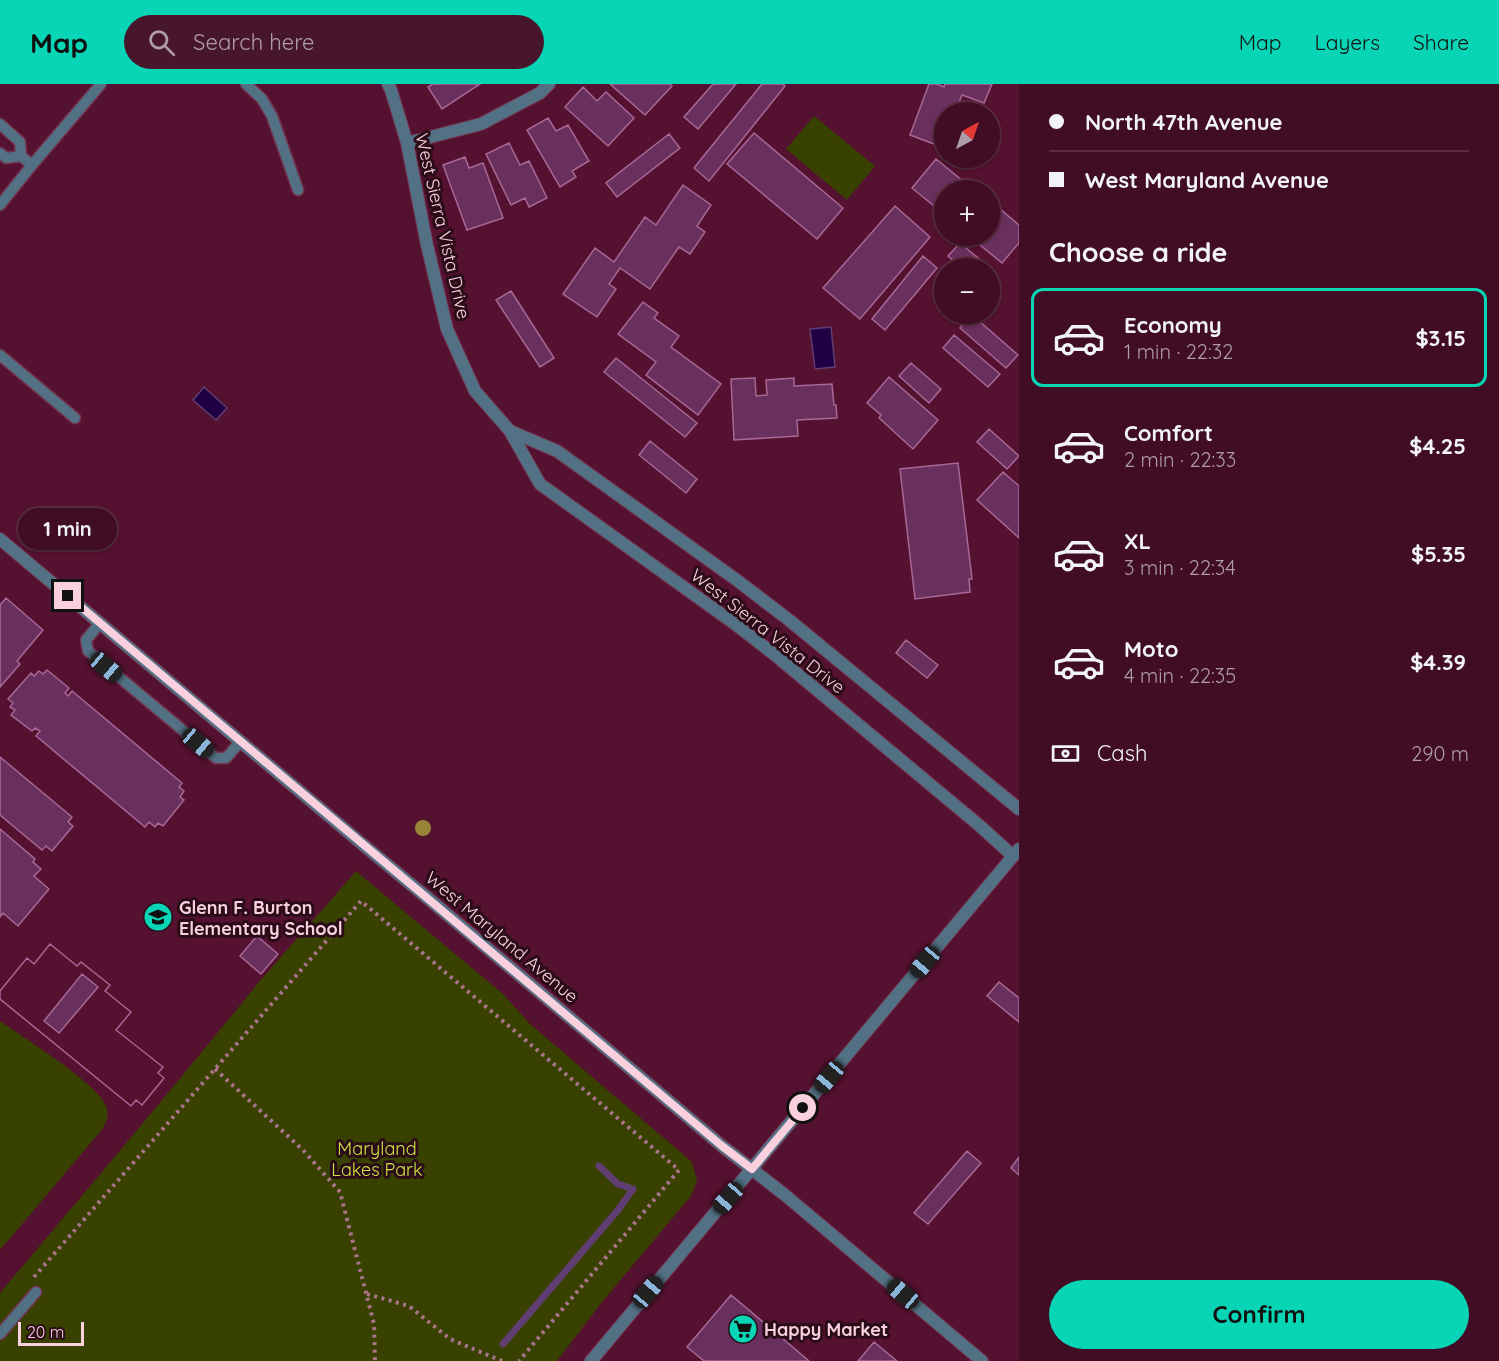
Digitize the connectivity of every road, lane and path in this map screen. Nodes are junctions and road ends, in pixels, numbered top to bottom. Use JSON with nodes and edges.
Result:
{"nodes":[{"id":1,"x":100,"y":84,"type":"edge"},
{"id":2,"x":246,"y":84,"type":"edge"},
{"id":3,"x":388,"y":84,"type":"edge"},
{"id":4,"x":549,"y":84,"type":"edge"},
{"id":5,"x":0,"y":124,"type":"edge"},
{"id":6,"x":406,"y":143,"type":"junction"},
{"id":7,"x":0,"y":153,"type":"edge"},
{"id":8,"x":21,"y":156,"type":"junction"},
{"id":9,"x":32,"y":165,"type":"junction"},
{"id":10,"x":298,"y":190,"type":"dead end"},
{"id":11,"x":0,"y":205,"type":"edge"},
{"id":12,"x":0,"y":355,"type":"edge"},
{"id":13,"x":75,"y":418,"type":"dead end"},
{"id":14,"x":510,"y":431,"type":"junction"},
{"id":15,"x":0,"y":539,"type":"edge"},
{"id":16,"x":100,"y":623,"type":"junction"},
{"id":17,"x":240,"y":742,"type":"junction"},
{"id":18,"x":1019,"y":809,"type":"edge"},
{"id":19,"x":1016,"y":853,"type":"edge"},
{"id":20,"x":215,"y":1069,"type":"junction"},
{"id":21,"x":752,"y":1169,"type":"junction"},
{"id":22,"x":31,"y":1281,"type":"dead end"},
{"id":23,"x":36,"y":1292,"type":"dead end"},
{"id":24,"x":366,"y":1294,"type":"junction"},
{"id":25,"x":0,"y":1335,"type":"edge"},
{"id":26,"x":375,"y":1361,"type":"edge"},
{"id":27,"x":502,"y":1361,"type":"edge"},
{"id":28,"x":519,"y":1361,"type":"edge"},
{"id":29,"x":591,"y":1361,"type":"edge"},
{"id":30,"x":982,"y":1361,"type":"edge"}],
"edges":[{"from":1,"to":9,"type":"lane"},
{"from":2,"to":10,"type":"lane"},
{"from":3,"to":6,"type":"street","name":"West Sierra Vista Drive"},
{"from":4,"to":6,"type":"street"},
{"from":5,"to":8,"type":"lane"},
{"from":6,"to":14,"type":"street","name":"West Sierra Vista Drive"},
{"from":7,"to":8,"type":"lane"},
{"from":8,"to":9,"type":"lane"},
{"from":9,"to":11,"type":"lane"},
{"from":12,"to":13,"type":"lane"},
{"from":14,"to":18,"type":"street","name":"West Sierra Vista Drive"},
{"from":14,"to":19,"type":"street","name":"West Sierra Vista Drive"},
{"from":15,"to":16,"type":"street","name":"West Maryland Avenue"},
{"from":16,"to":17,"type":"street","name":"West Maryland Avenue"},
{"from":16,"to":17,"type":"lane"},
{"from":17,"to":21,"type":"street","name":"West Maryland Avenue"},
{"from":19,"to":21,"type":"street"},
{"from":20,"to":22,"type":"path"},
{"from":20,"to":24,"type":"path"},
{"from":20,"to":28,"type":"path"},
{"from":21,"to":29,"type":"street"},
{"from":21,"to":30,"type":"street","name":"West Maryland Avenue"},
{"from":23,"to":25,"type":"lane"},
{"from":24,"to":26,"type":"path"},
{"from":24,"to":27,"type":"path"}]}
